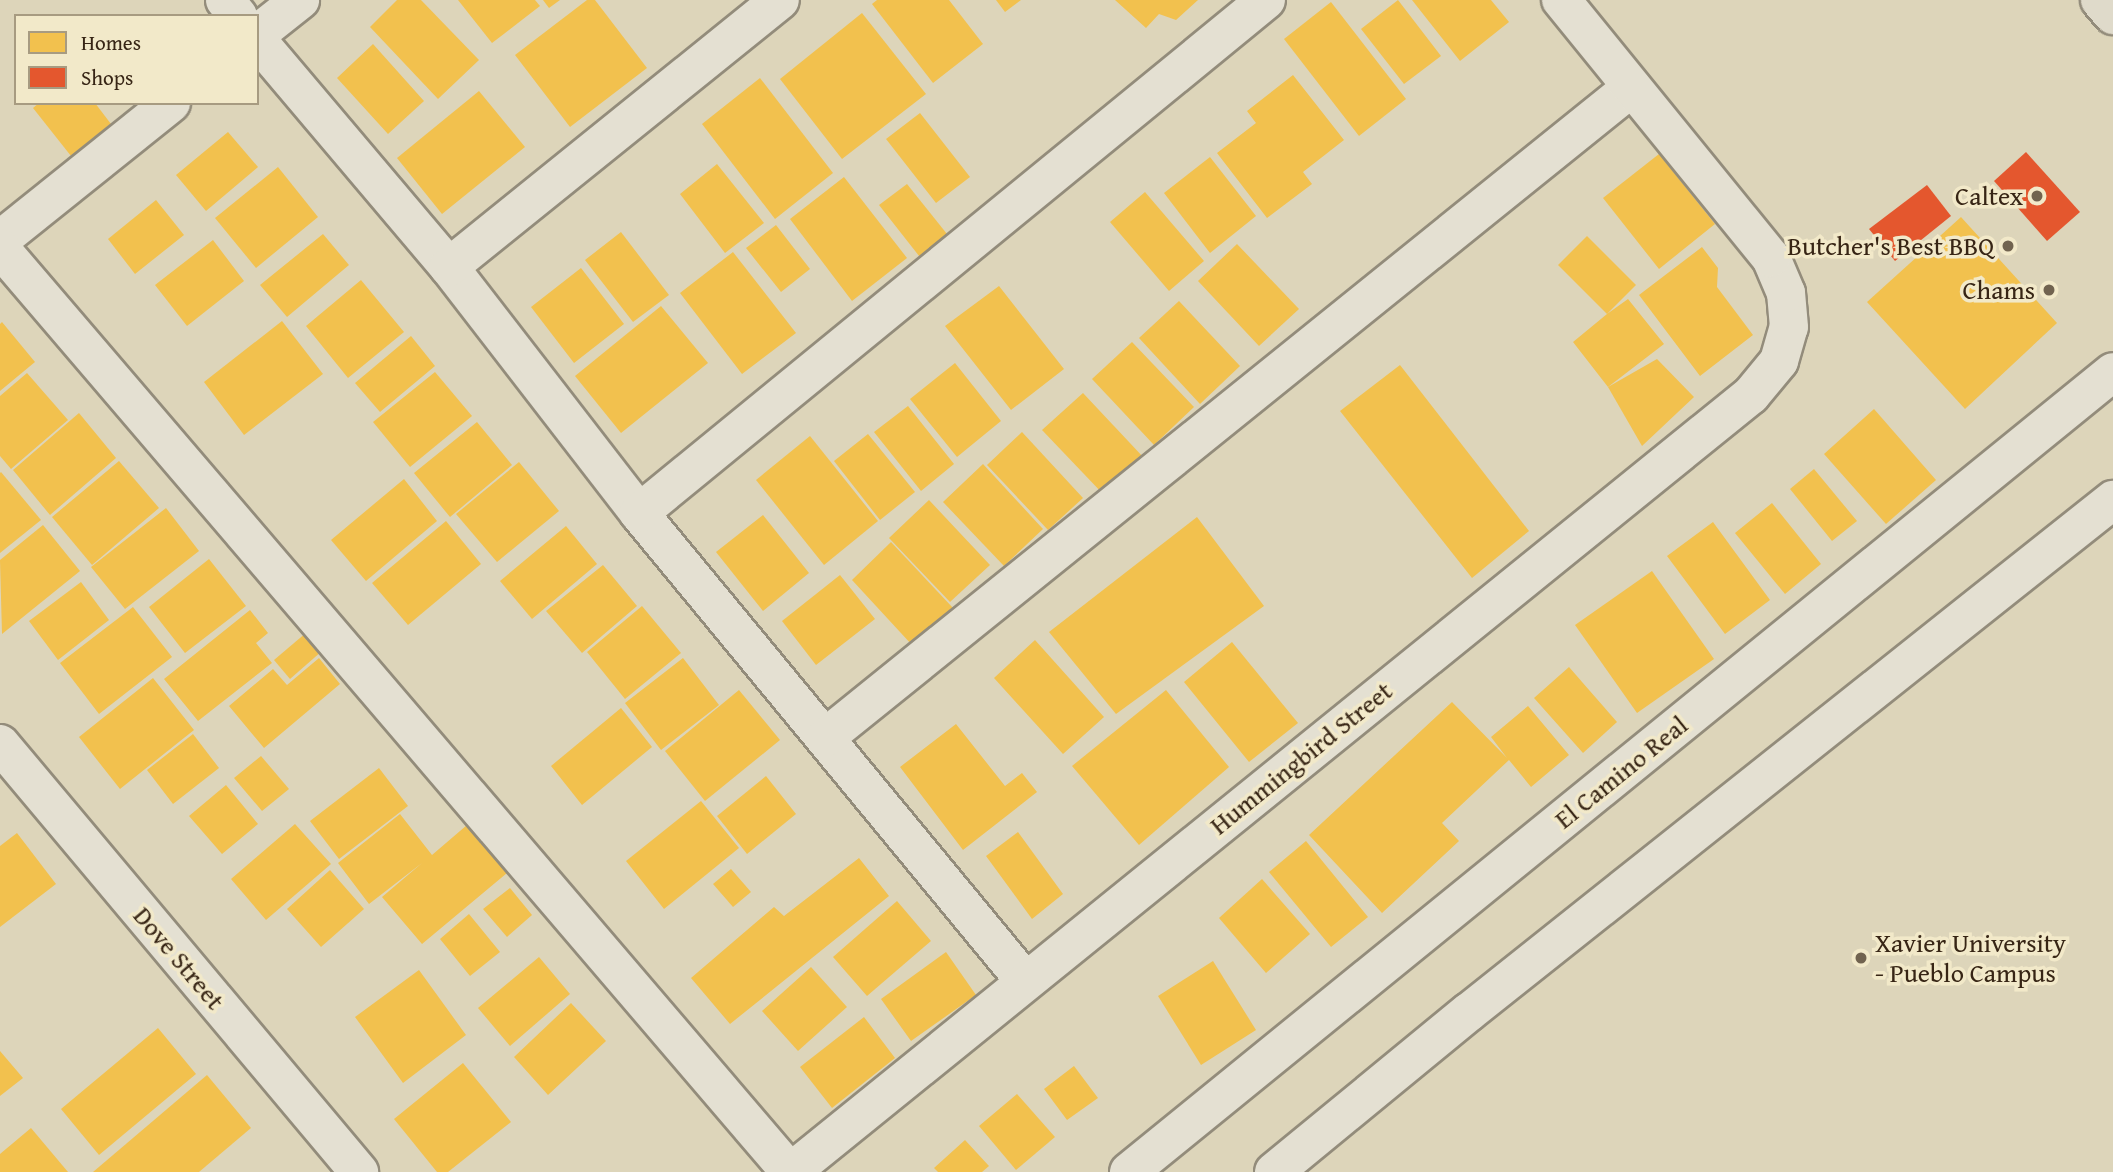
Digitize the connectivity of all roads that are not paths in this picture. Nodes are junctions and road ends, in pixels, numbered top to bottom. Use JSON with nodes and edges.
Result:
{"nodes":[{"id":1,"x":225,"y":0,"type":"edge"},
{"id":2,"x":300,"y":0,"type":"edge"},
{"id":3,"x":780,"y":0,"type":"edge"},
{"id":4,"x":1266,"y":0,"type":"edge"},
{"id":5,"x":1561,"y":0,"type":"edge"},
{"id":6,"x":2100,"y":0,"type":"edge"},
{"id":7,"x":236,"y":14,"type":"edge"},
{"id":8,"x":2113,"y":15,"type":"edge"},
{"id":9,"x":259,"y":32,"type":"edge"},
{"id":10,"x":259,"y":42,"type":"edge"},
{"id":11,"x":1632,"y":87,"type":"junction"},
{"id":12,"x":169,"y":105,"type":"edge"},
{"id":13,"x":0,"y":240,"type":"edge"},
{"id":14,"x":0,"y":248,"type":"edge"},
{"id":15,"x":449,"y":267,"type":"junction"},
{"id":16,"x":2113,"y":372,"type":"edge"},
{"id":17,"x":2113,"y":500,"type":"edge"},
{"id":18,"x":639,"y":513,"type":"junction"},
{"id":19,"x":826,"y":737,"type":"junction"},
{"id":20,"x":0,"y":744,"type":"edge"},
{"id":21,"x":1025,"y":981,"type":"junction"},
{"id":22,"x":359,"y":1172,"type":"edge"},
{"id":23,"x":790,"y":1172,"type":"edge"},
{"id":24,"x":1129,"y":1172,"type":"edge"},
{"id":25,"x":1274,"y":1172,"type":"edge"}],
"edges":[{"from":1,"to":7,"type":"street"},
{"from":2,"to":9,"type":"street"},
{"from":3,"to":15,"type":"street"},
{"from":4,"to":18,"type":"street"},
{"from":5,"to":11,"type":"street"},
{"from":6,"to":8,"type":"main road"},
{"from":10,"to":15,"type":"street"},
{"from":11,"to":19,"type":"street"},
{"from":11,"to":21,"type":"street","name":"Hummingbird Street"},
{"from":12,"to":13,"type":"street"},
{"from":14,"to":23,"type":"street"},
{"from":15,"to":18,"type":"street"},
{"from":16,"to":24,"type":"street","name":"El Camino Real"},
{"from":17,"to":25,"type":"street"},
{"from":18,"to":19,"type":"street"},
{"from":19,"to":21,"type":"street"},
{"from":20,"to":22,"type":"street","name":"Dove Street"},
{"from":21,"to":23,"type":"street","name":"Hummingbird Street"}]}
